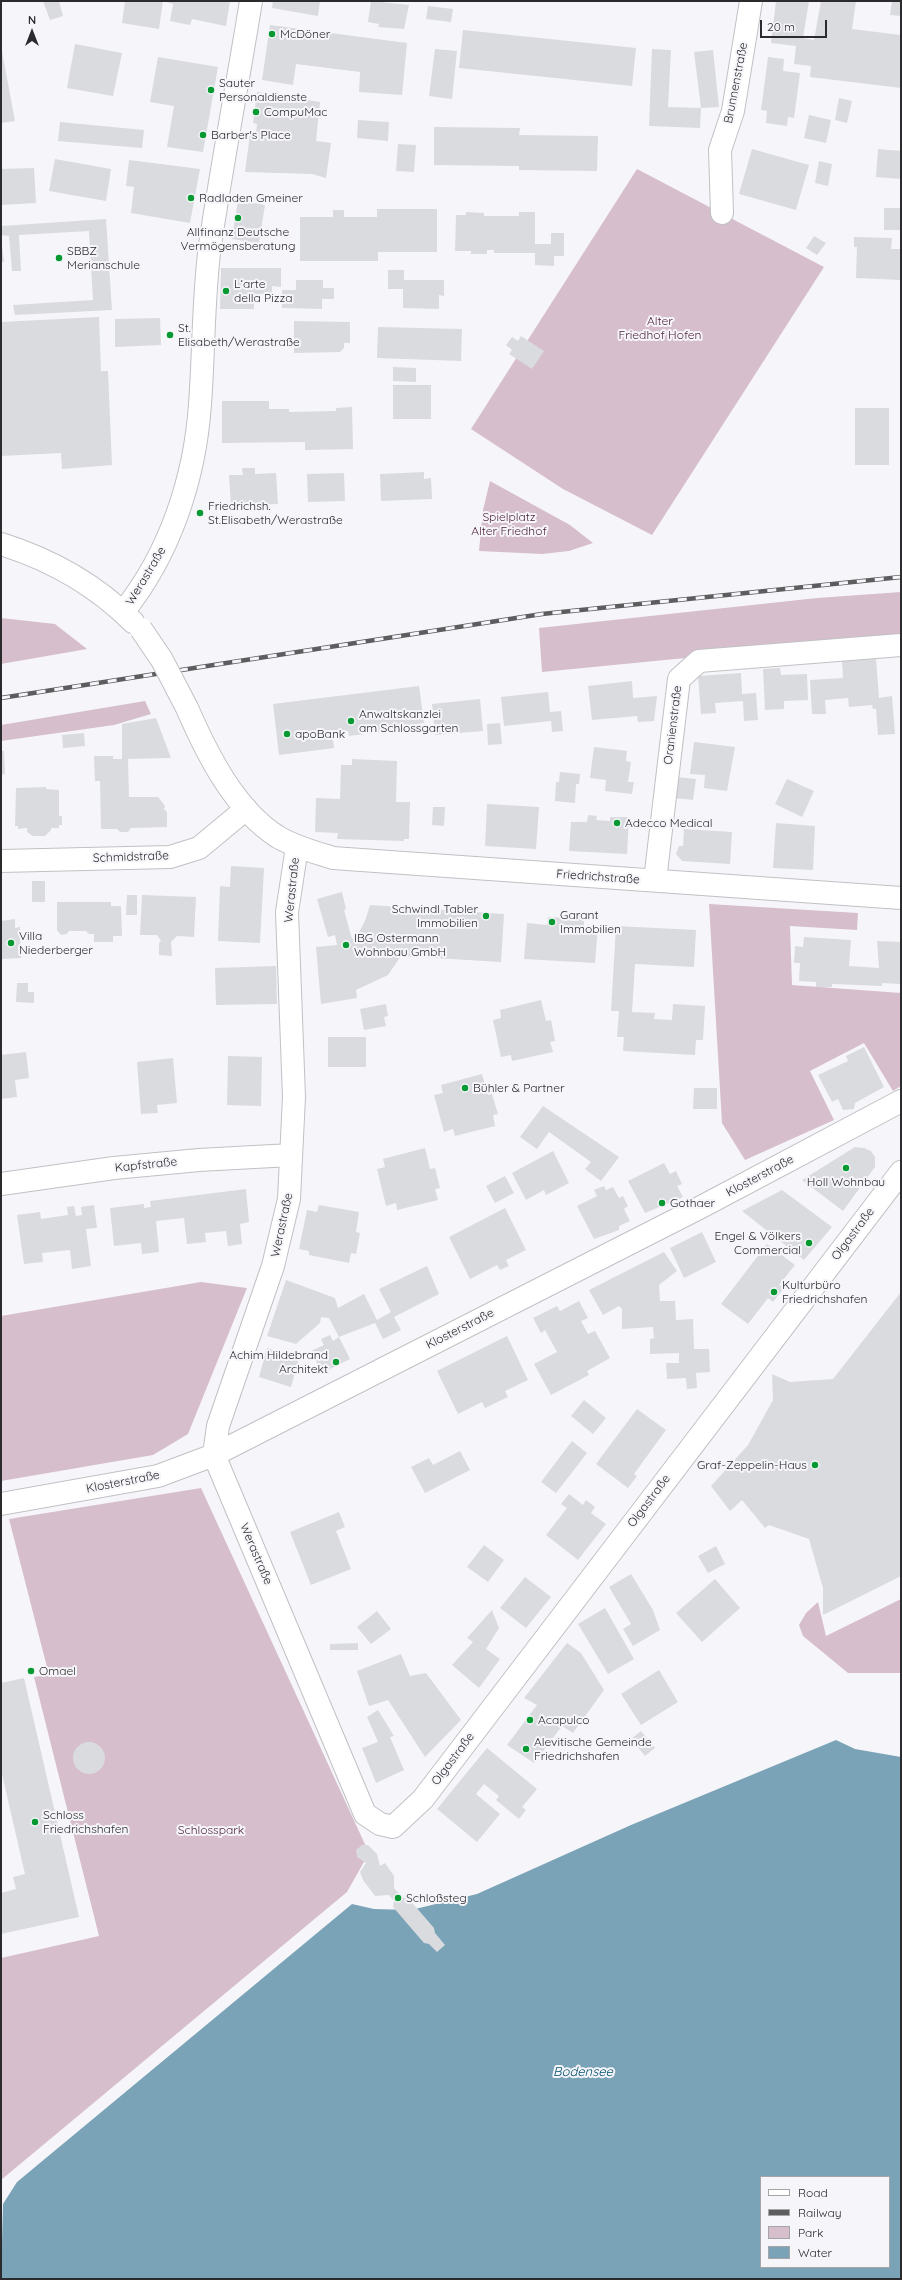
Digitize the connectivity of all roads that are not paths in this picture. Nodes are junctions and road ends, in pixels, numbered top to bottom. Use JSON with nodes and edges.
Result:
{"nodes":[{"id":1,"x":251,"y":1,"type":"edge"},
{"id":2,"x":751,"y":1,"type":"edge"},
{"id":3,"x":722,"y":213,"type":"dead end"},
{"id":4,"x":1,"y":544,"type":"edge"},
{"id":5,"x":123,"y":612,"type":"junction"},
{"id":6,"x":901,"y":645,"type":"edge"},
{"id":7,"x":246,"y":808,"type":"junction"},
{"id":8,"x":297,"y":847,"type":"junction"},
{"id":9,"x":1,"y":861,"type":"edge"},
{"id":10,"x":656,"y":873,"type":"junction"},
{"id":11,"x":901,"y":898,"type":"edge"},
{"id":12,"x":901,"y":1101,"type":"edge"},
{"id":13,"x":291,"y":1155,"type":"junction"},
{"id":14,"x":901,"y":1172,"type":"edge"},
{"id":15,"x":1,"y":1184,"type":"edge"},
{"id":16,"x":214,"y":1455,"type":"junction"},
{"id":17,"x":1,"y":1504,"type":"edge"},
{"id":18,"x":393,"y":1826,"type":"joint"}],
"edges":[{"from":1,"to":5,"type":"street","name":"Werastraße"},
{"from":2,"to":3,"type":"street","name":"Brunnenstraße"},
{"from":4,"to":5,"type":"street"},
{"from":5,"to":7,"type":"street","name":"Werastraße","bridge":true},
{"from":6,"to":10,"type":"street","name":"Oranienstraße"},
{"from":7,"to":8,"type":"street","name":"Werastraße"},
{"from":7,"to":9,"type":"street","name":"Schmidstraße"},
{"from":8,"to":10,"type":"street","name":"Friedrichstraße"},
{"from":8,"to":13,"type":"street","name":"Werastraße"},
{"from":10,"to":11,"type":"street","name":"Friedrichstraße"},
{"from":12,"to":16,"type":"street","name":"Klosterstraße"},
{"from":13,"to":15,"type":"street","name":"Kapfstraße"},
{"from":13,"to":16,"type":"street","name":"Werastraße"},
{"from":14,"to":18,"type":"street","name":"Olgastraße"},
{"from":16,"to":17,"type":"street","name":"Klosterstraße"},
{"from":16,"to":18,"type":"street","name":"Werastraße"}]}
